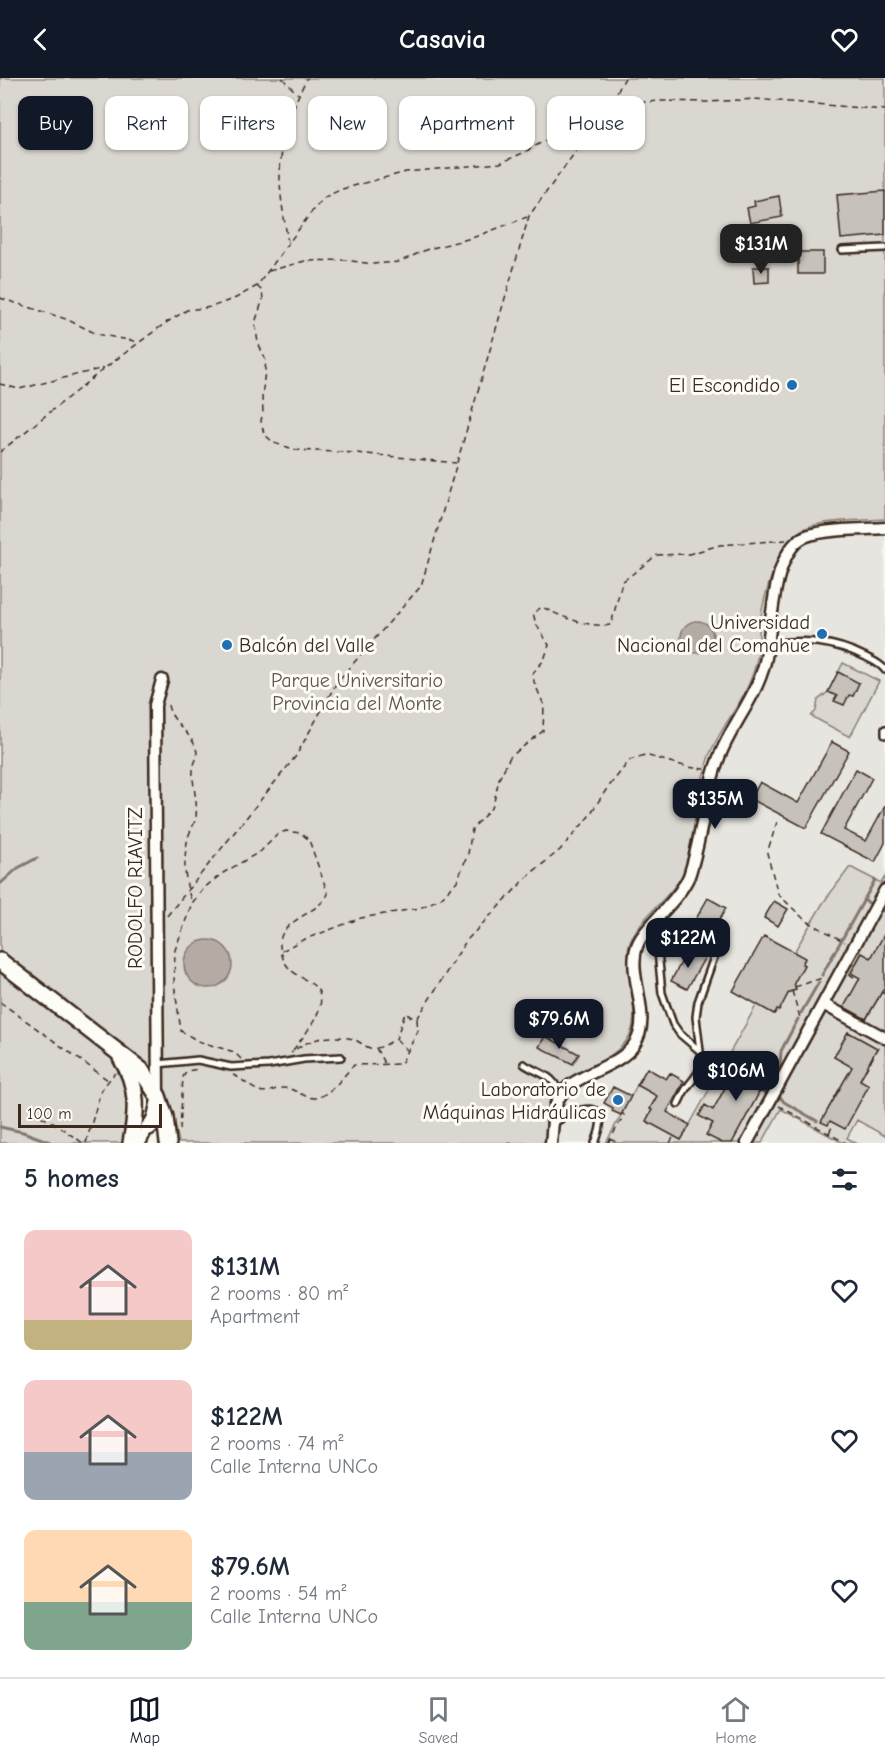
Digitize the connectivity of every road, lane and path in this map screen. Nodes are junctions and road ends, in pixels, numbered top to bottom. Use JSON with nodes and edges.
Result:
{"nodes":[{"id":1,"x":282,"y":78,"type":"edge"},
{"id":2,"x":307,"y":78,"type":"edge"},
{"id":3,"x":625,"y":78,"type":"edge"},
{"id":4,"x":298,"y":94,"type":"junction"},
{"id":5,"x":615,"y":96,"type":"edge"},
{"id":6,"x":645,"y":102,"type":"edge"},
{"id":7,"x":885,"y":110,"type":"edge"},
{"id":8,"x":547,"y":139,"type":"edge"},
{"id":9,"x":577,"y":150,"type":"edge"},
{"id":10,"x":529,"y":216,"type":"junction"},
{"id":11,"x":288,"y":244,"type":"junction"},
{"id":12,"x":885,"y":248,"type":"edge"},
{"id":13,"x":842,"y":250,"type":"dead end"},
{"id":14,"x":268,"y":271,"type":"junction"},
{"id":15,"x":257,"y":286,"type":"junction"},
{"id":16,"x":0,"y":298,"type":"edge"},
{"id":17,"x":140,"y":342,"type":"junction"},
{"id":18,"x":105,"y":368,"type":"junction"},
{"id":19,"x":0,"y":384,"type":"edge"},
{"id":20,"x":0,"y":452,"type":"edge"},
{"id":21,"x":457,"y":463,"type":"junction"},
{"id":22,"x":885,"y":528,"type":"edge"},
{"id":23,"x":800,"y":539,"type":"junction"},
{"id":24,"x":768,"y":644,"type":"junction"},
{"id":25,"x":885,"y":670,"type":"edge"},
{"id":26,"x":162,"y":680,"type":"dead end"},
{"id":27,"x":168,"y":705,"type":"dead end"},
{"id":28,"x":885,"y":729,"type":"edge"},
{"id":29,"x":885,"y":735,"type":"edge"},
{"id":30,"x":715,"y":770,"type":"junction"},
{"id":31,"x":777,"y":822,"type":"dead end"},
{"id":32,"x":885,"y":890,"type":"edge"},
{"id":33,"x":187,"y":891,"type":"junction"},
{"id":34,"x":192,"y":903,"type":"junction"},
{"id":35,"x":873,"y":911,"type":"junction"},
{"id":36,"x":885,"y":917,"type":"edge"},
{"id":37,"x":649,"y":928,"type":"junction"},
{"id":38,"x":157,"y":929,"type":"junction"},
{"id":39,"x":845,"y":942,"type":"dead end"},
{"id":40,"x":718,"y":946,"type":"dead end"},
{"id":41,"x":281,"y":951,"type":"junction"},
{"id":42,"x":0,"y":961,"type":"edge"},
{"id":43,"x":840,"y":973,"type":"junction"},
{"id":44,"x":795,"y":987,"type":"dead end"},
{"id":45,"x":792,"y":991,"type":"dead end"},
{"id":46,"x":881,"y":992,"type":"dead end"},
{"id":47,"x":885,"y":994,"type":"edge"},
{"id":48,"x":0,"y":1002,"type":"edge"},
{"id":49,"x":823,"y":1004,"type":"junction"},
{"id":50,"x":417,"y":1020,"type":"dead end"},
{"id":51,"x":806,"y":1036,"type":"junction"},
{"id":52,"x":885,"y":1038,"type":"edge"},
{"id":53,"x":396,"y":1039,"type":"dead end"},
{"id":54,"x":107,"y":1042,"type":"junction"},
{"id":55,"x":376,"y":1048,"type":"dead end"},
{"id":56,"x":408,"y":1051,"type":"dead end"},
{"id":57,"x":700,"y":1051,"type":"junction"},
{"id":58,"x":289,"y":1055,"type":"dead end"},
{"id":59,"x":341,"y":1057,"type":"dead end"},
{"id":60,"x":158,"y":1059,"type":"junction"},
{"id":61,"x":242,"y":1059,"type":"dead end"},
{"id":62,"x":524,"y":1064,"type":"dead end"},
{"id":63,"x":385,"y":1065,"type":"dead end"},
{"id":64,"x":119,"y":1069,"type":"dead end"},
{"id":65,"x":108,"y":1080,"type":"junction"},
{"id":66,"x":860,"y":1080,"type":"dead end"},
{"id":67,"x":158,"y":1096,"type":"junction"},
{"id":68,"x":560,"y":1096,"type":"junction"},
{"id":69,"x":770,"y":1101,"type":"junction"},
{"id":70,"x":678,"y":1104,"type":"dead end"},
{"id":71,"x":32,"y":1112,"type":"dead end"},
{"id":72,"x":622,"y":1113,"type":"dead end"},
{"id":73,"x":554,"y":1123,"type":"junction"},
{"id":74,"x":834,"y":1123,"type":"dead end"},
{"id":75,"x":166,"y":1126,"type":"junction"},
{"id":76,"x":149,"y":1127,"type":"junction"},
{"id":77,"x":828,"y":1133,"type":"junction"},
{"id":78,"x":674,"y":1136,"type":"dead end"},
{"id":79,"x":610,"y":1139,"type":"junction"},
{"id":80,"x":84,"y":1143,"type":"edge"},
{"id":81,"x":131,"y":1143,"type":"edge"},
{"id":82,"x":140,"y":1143,"type":"edge"},
{"id":83,"x":168,"y":1143,"type":"edge"},
{"id":84,"x":551,"y":1143,"type":"edge"},
{"id":85,"x":595,"y":1143,"type":"edge"},
{"id":86,"x":608,"y":1143,"type":"edge"},
{"id":87,"x":618,"y":1143,"type":"edge"},
{"id":88,"x":670,"y":1143,"type":"edge"},
{"id":89,"x":747,"y":1143,"type":"edge"},
{"id":90,"x":846,"y":1143,"type":"edge"}],
"edges":[{"from":1,"to":4,"type":"path"},
{"from":2,"to":4,"type":"path"},
{"from":3,"to":5,"type":"path"},
{"from":4,"to":11,"type":"path"},
{"from":6,"to":7,"type":"path"},
{"from":8,"to":11,"type":"path"},
{"from":9,"to":10,"type":"path"},
{"from":10,"to":14,"type":"path"},
{"from":10,"to":21,"type":"path"},
{"from":11,"to":14,"type":"path"},
{"from":12,"to":13,"type":"lane"},
{"from":14,"to":15,"type":"path"},
{"from":15,"to":17,"type":"path"},
{"from":15,"to":21,"type":"path"},
{"from":16,"to":17,"type":"path"},
{"from":17,"to":18,"type":"path"},
{"from":18,"to":19,"type":"path"},
{"from":18,"to":20,"type":"path"},
{"from":21,"to":33,"type":"path"},
{"from":22,"to":23,"type":"street"},
{"from":23,"to":24,"type":"street"},
{"from":23,"to":41,"type":"path"},
{"from":24,"to":25,"type":"lane"},
{"from":24,"to":30,"type":"street"},
{"from":26,"to":38,"type":"street","name":"RODOLFO RIAVITZ"},
{"from":27,"to":33,"type":"path"},
{"from":28,"to":29,"type":"lane"},
{"from":30,"to":37,"type":"street"},
{"from":30,"to":50,"type":"path"},
{"from":31,"to":39,"type":"path"},
{"from":32,"to":35,"type":"street"},
{"from":33,"to":34,"type":"path"},
{"from":33,"to":38,"type":"path"},
{"from":34,"to":41,"type":"path"},
{"from":34,"to":61,"type":"path"},
{"from":35,"to":36,"type":"street"},
{"from":35,"to":43,"type":"street"},
{"from":37,"to":57,"type":"lane"},
{"from":37,"to":68,"type":"street"},
{"from":38,"to":60,"type":"street","name":"RODOLFO RIAVITZ"},
{"from":40,"to":57,"type":"lane"},
{"from":41,"to":58,"type":"path"},
{"from":42,"to":54,"type":"main road"},
{"from":43,"to":44,"type":"path"},
{"from":43,"to":49,"type":"street"},
{"from":45,"to":51,"type":"path"},
{"from":46,"to":47,"type":"path"},
{"from":48,"to":65,"type":"path"},
{"from":49,"to":51,"type":"street"},
{"from":49,"to":52,"type":"street"},
{"from":51,"to":69,"type":"street"},
{"from":52,"to":66,"type":"path"},
{"from":53,"to":56,"type":"path"},
{"from":54,"to":60,"type":"street"},
{"from":54,"to":67,"type":"main road"},
{"from":54,"to":81,"type":"main road"},
{"from":55,"to":63,"type":"path"},
{"from":57,"to":70,"type":"lane"},
{"from":59,"to":60,"type":"lane"},
{"from":60,"to":67,"type":"street","name":"RODOLFO RIAVITZ"},
{"from":62,"to":68,"type":"lane"},
{"from":64,"to":65,"type":"path"},
{"from":65,"to":80,"type":"path"},
{"from":67,"to":75,"type":"main road","name":"RODOLFO RIAVITZ"},
{"from":67,"to":76,"type":"street","name":"RODOLFO RIAVITZ"},
{"from":68,"to":73,"type":"street"},
{"from":69,"to":77,"type":"path"},
{"from":69,"to":89,"type":"street"},
{"from":71,"to":80,"type":"path"},
{"from":72,"to":79,"type":"path"},
{"from":73,"to":84,"type":"street"},
{"from":73,"to":85,"type":"lane"},
{"from":74,"to":77,"type":"path"},
{"from":75,"to":76,"type":"main road"},
{"from":75,"to":83,"type":"main road","name":"RODOLFO RIAVITZ"},
{"from":76,"to":82,"type":"street","name":"RODOLFO RIAVITZ"},
{"from":77,"to":90,"type":"path"},
{"from":78,"to":88,"type":"path"},
{"from":79,"to":86,"type":"path"},
{"from":79,"to":87,"type":"path"}]}
